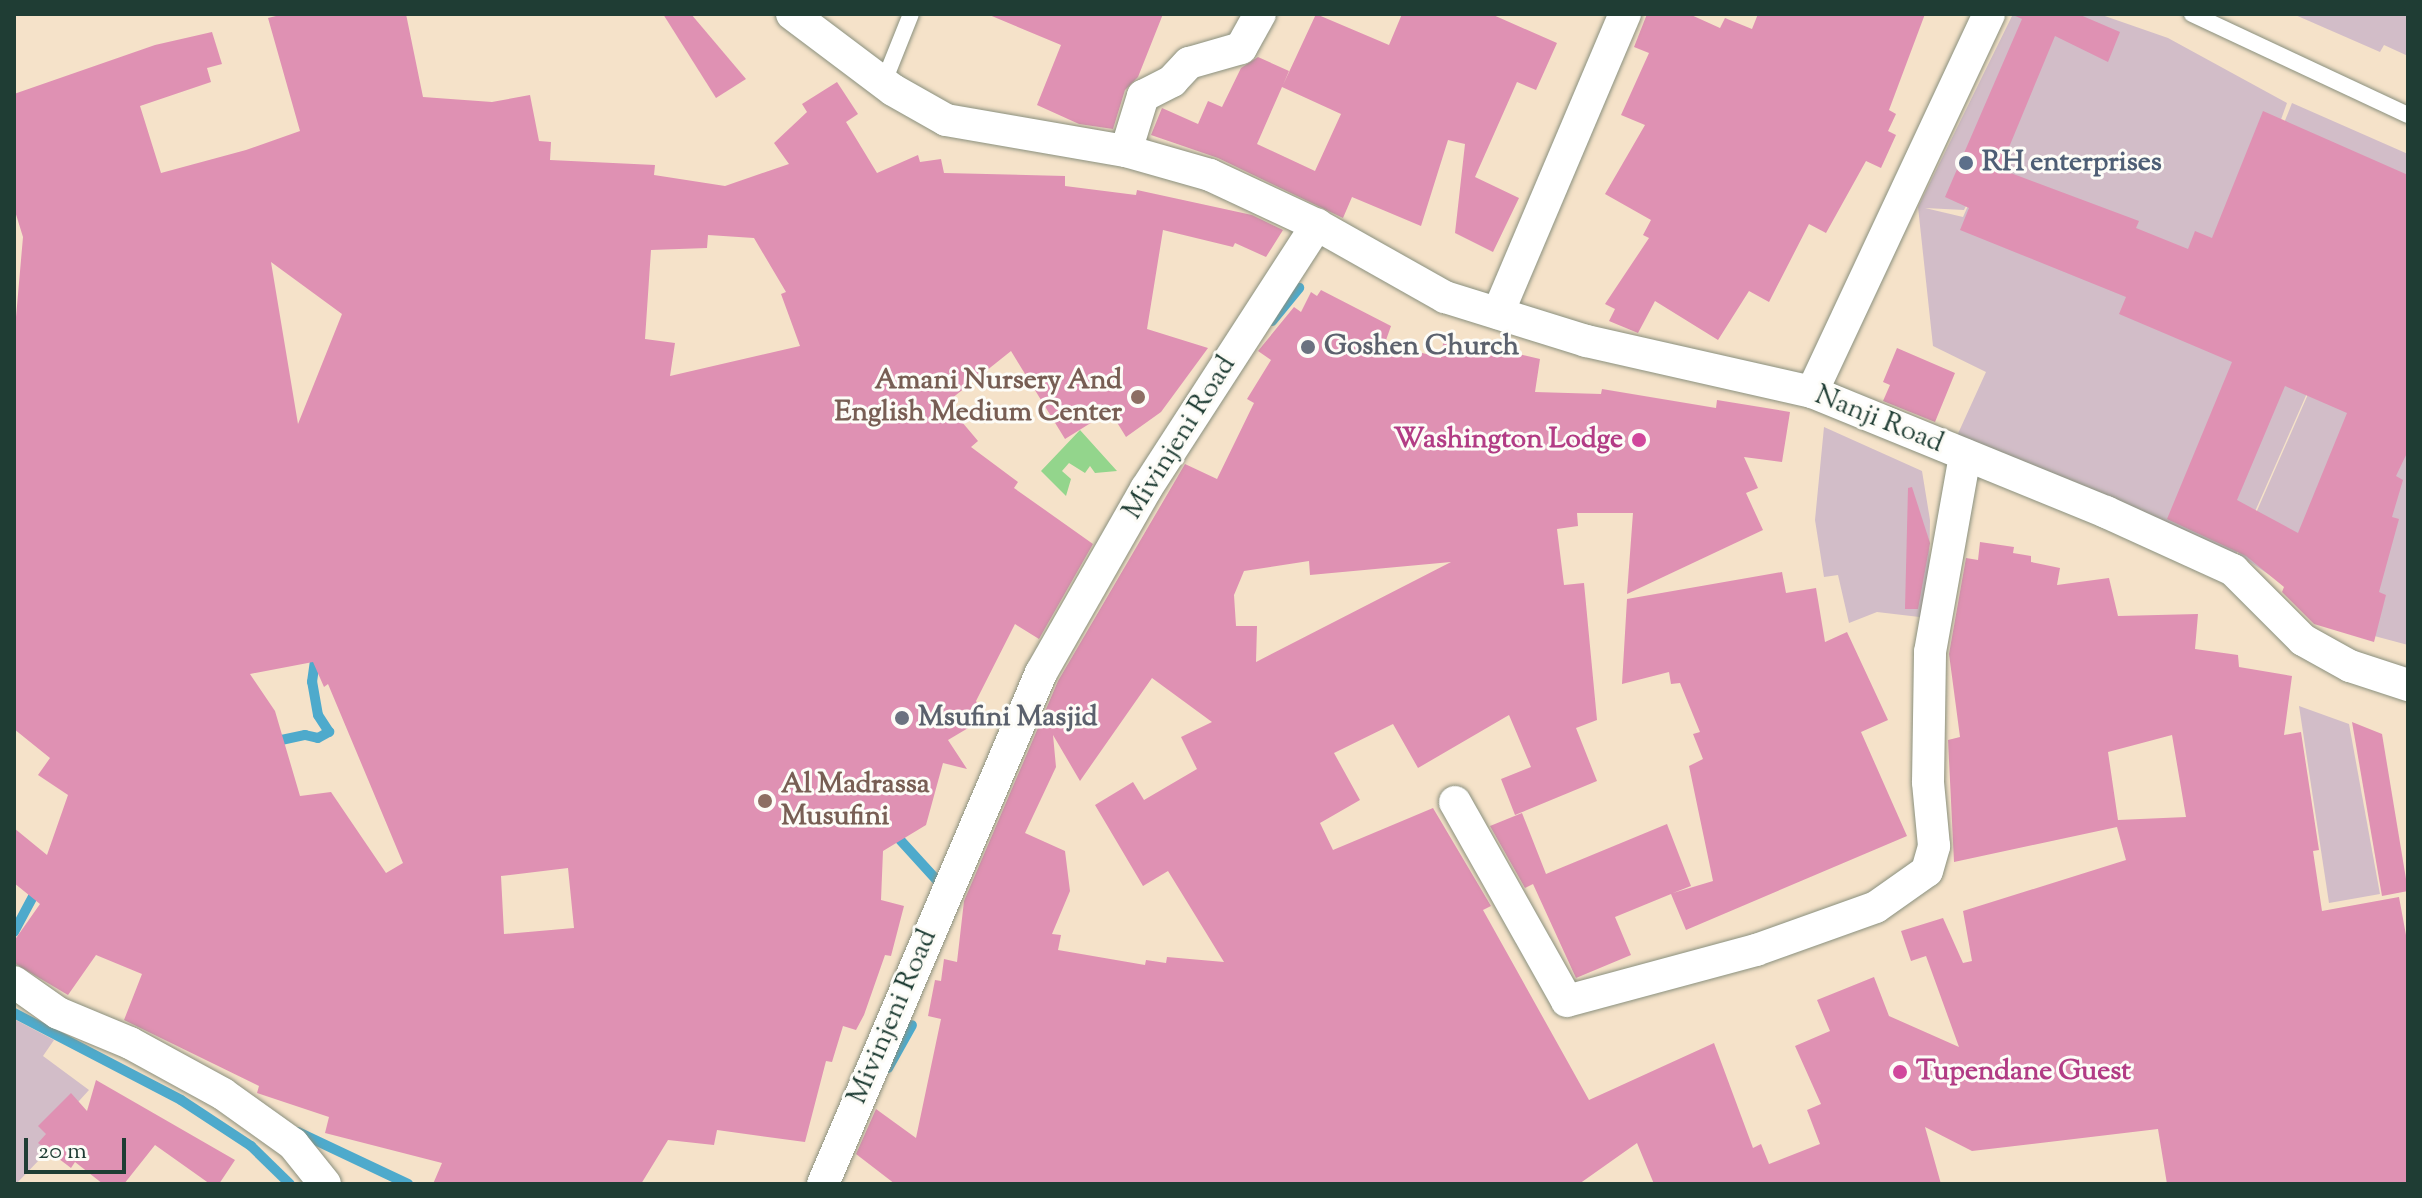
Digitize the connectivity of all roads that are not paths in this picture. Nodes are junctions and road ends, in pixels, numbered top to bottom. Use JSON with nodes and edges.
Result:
{"nodes":[{"id":1,"x":792,"y":14,"type":"edge"},
{"id":2,"x":911,"y":14,"type":"edge"},
{"id":3,"x":1260,"y":14,"type":"edge"},
{"id":4,"x":1625,"y":14,"type":"edge"},
{"id":5,"x":1989,"y":14,"type":"edge"},
{"id":6,"x":2192,"y":14,"type":"edge"},
{"id":7,"x":883,"y":84,"type":"junction"},
{"id":8,"x":2408,"y":115,"type":"edge"},
{"id":9,"x":1126,"y":151,"type":"junction"},
{"id":10,"x":1317,"y":225,"type":"junction"},
{"id":11,"x":1498,"y":313,"type":"junction"},
{"id":12,"x":1812,"y":392,"type":"junction"},
{"id":13,"x":1965,"y":455,"type":"junction"},
{"id":14,"x":2408,"y":685,"type":"edge"},
{"id":15,"x":1455,"y":802,"type":"dead end"},
{"id":16,"x":14,"y":982,"type":"edge"},
{"id":17,"x":325,"y":1184,"type":"edge"},
{"id":18,"x":823,"y":1184,"type":"edge"}],
"edges":[{"from":1,"to":7,"type":"street"},
{"from":2,"to":7,"type":"lane"},
{"from":3,"to":9,"type":"street"},
{"from":4,"to":11,"type":"street"},
{"from":5,"to":12,"type":"street"},
{"from":6,"to":8,"type":"lane"},
{"from":7,"to":9,"type":"street"},
{"from":9,"to":10,"type":"street"},
{"from":10,"to":11,"type":"street","name":"Nanji Road"},
{"from":10,"to":18,"type":"street","name":"Mivinjeni Road"},
{"from":11,"to":12,"type":"street","name":"Nanji Road"},
{"from":12,"to":13,"type":"street","name":"Nanji Road"},
{"from":13,"to":14,"type":"street","name":"Nanji Road"},
{"from":13,"to":15,"type":"street"},
{"from":16,"to":17,"type":"street"}]}
